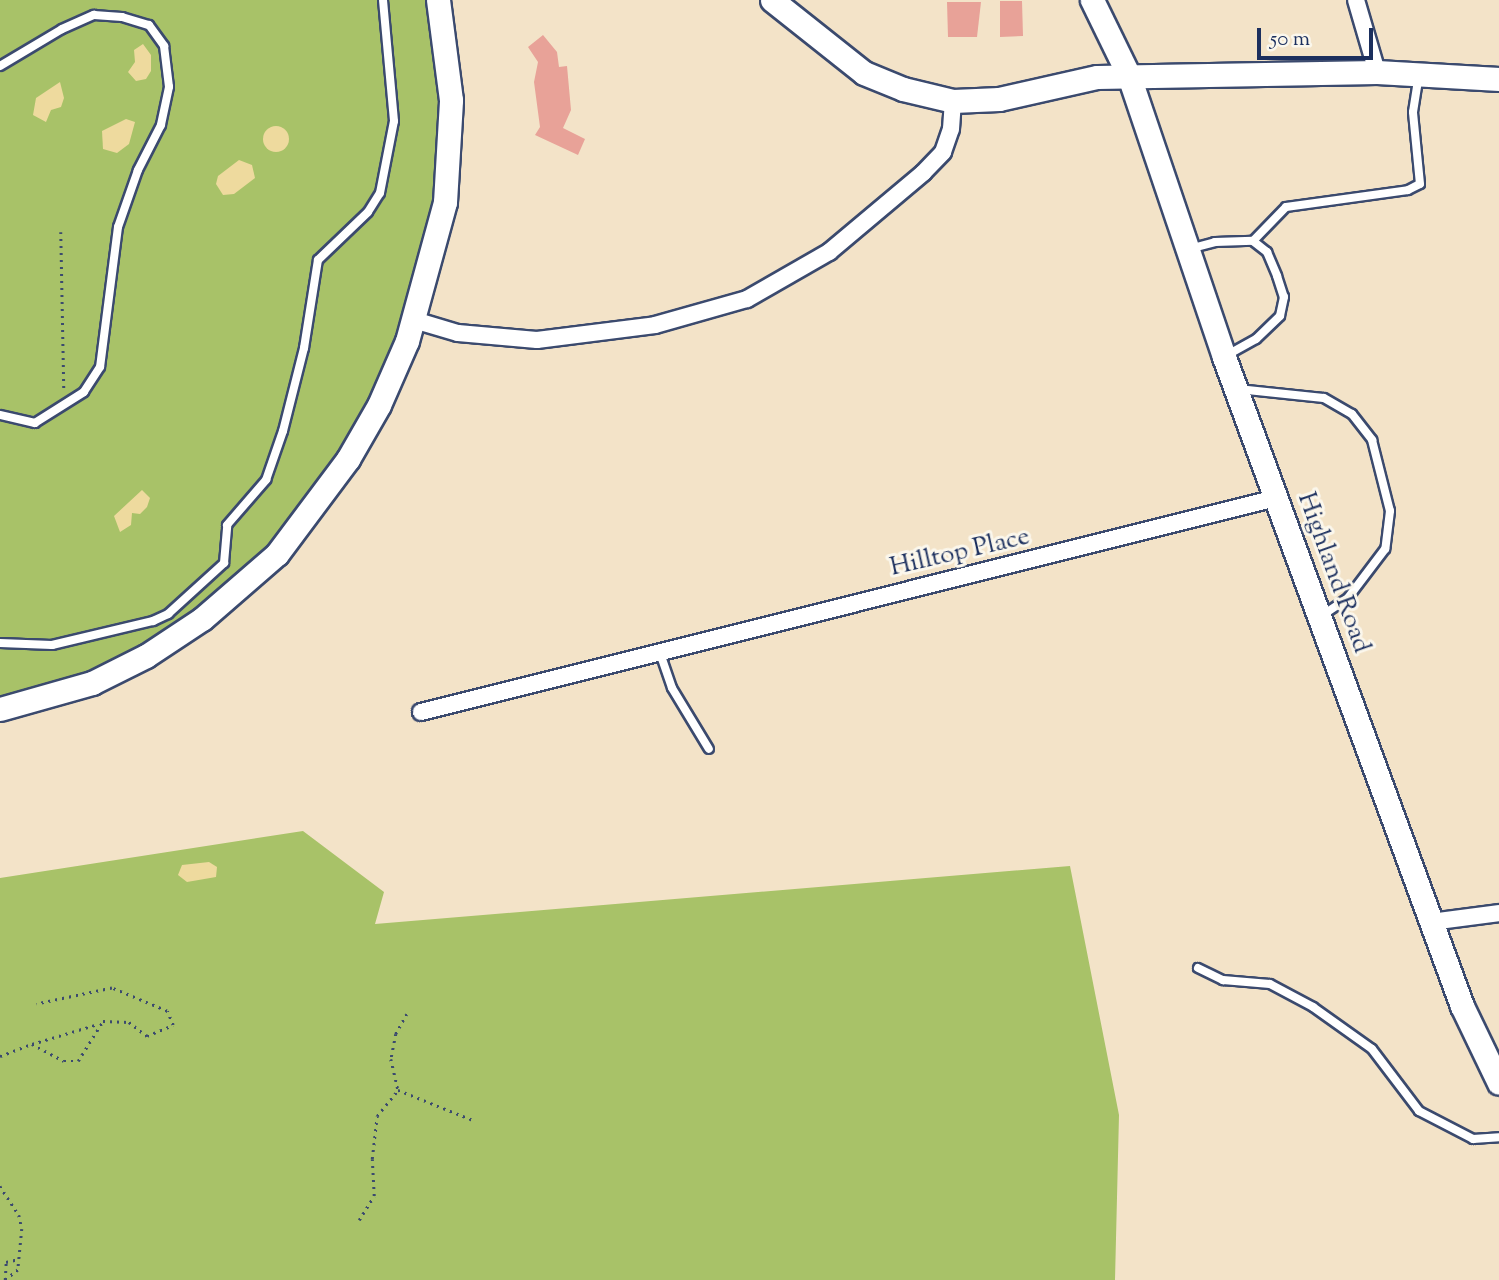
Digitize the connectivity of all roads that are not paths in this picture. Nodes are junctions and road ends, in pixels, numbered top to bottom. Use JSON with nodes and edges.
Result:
{"nodes":[{"id":1,"x":383,"y":0,"type":"edge"},
{"id":2,"x":438,"y":0,"type":"edge"},
{"id":3,"x":772,"y":0,"type":"edge"},
{"id":4,"x":1092,"y":0,"type":"edge"},
{"id":5,"x":1356,"y":0,"type":"edge"},
{"id":6,"x":0,"y":66,"type":"edge"},
{"id":7,"x":1377,"y":72,"type":"junction"},
{"id":8,"x":1420,"y":72,"type":"junction"},
{"id":9,"x":1129,"y":76,"type":"junction"},
{"id":10,"x":1499,"y":79,"type":"edge"},
{"id":11,"x":953,"y":101,"type":"junction"},
{"id":12,"x":1253,"y":241,"type":"junction"},
{"id":13,"x":1186,"y":250,"type":"junction"},
{"id":14,"x":414,"y":320,"type":"junction"},
{"id":15,"x":1224,"y":357,"type":"junction"},
{"id":16,"x":1235,"y":388,"type":"junction"},
{"id":17,"x":0,"y":415,"type":"edge"},
{"id":18,"x":1276,"y":498,"type":"junction"},
{"id":19,"x":1320,"y":618,"type":"junction"},
{"id":20,"x":0,"y":643,"type":"edge"},
{"id":21,"x":658,"y":653,"type":"junction"},
{"id":22,"x":0,"y":709,"type":"edge"},
{"id":23,"x":421,"y":712,"type":"dead end"},
{"id":24,"x":709,"y":749,"type":"dead end"},
{"id":25,"x":1499,"y":913,"type":"edge"},
{"id":26,"x":1432,"y":922,"type":"junction"},
{"id":27,"x":1198,"y":968,"type":"dead end"},
{"id":28,"x":1499,"y":1083,"type":"edge"},
{"id":29,"x":1499,"y":1137,"type":"edge"}],
"edges":[{"from":1,"to":20,"type":"lane"},
{"from":2,"to":14,"type":"street"},
{"from":3,"to":11,"type":"street"},
{"from":4,"to":9,"type":"street","name":"Highland Road"},
{"from":5,"to":7,"type":"street"},
{"from":6,"to":17,"type":"lane"},
{"from":7,"to":8,"type":"street"},
{"from":7,"to":9,"type":"street"},
{"from":8,"to":10,"type":"street"},
{"from":8,"to":12,"type":"lane"},
{"from":9,"to":11,"type":"street"},
{"from":9,"to":13,"type":"street","name":"Highland Road"},
{"from":11,"to":14,"type":"street"},
{"from":12,"to":13,"type":"lane"},
{"from":12,"to":15,"type":"lane"},
{"from":13,"to":15,"type":"street","name":"Highland Road"},
{"from":14,"to":22,"type":"street"},
{"from":15,"to":16,"type":"street","name":"Highland Road"},
{"from":16,"to":18,"type":"street","name":"Highland Road"},
{"from":16,"to":19,"type":"lane"},
{"from":18,"to":19,"type":"street","name":"Highland Road"},
{"from":18,"to":21,"type":"street","name":"Hilltop Place"},
{"from":19,"to":26,"type":"street","name":"Highland Road"},
{"from":21,"to":23,"type":"street","name":"Hilltop Place"},
{"from":21,"to":24,"type":"lane"},
{"from":25,"to":26,"type":"street"},
{"from":26,"to":28,"type":"street","name":"Highland Road"},
{"from":27,"to":29,"type":"lane"}]}
